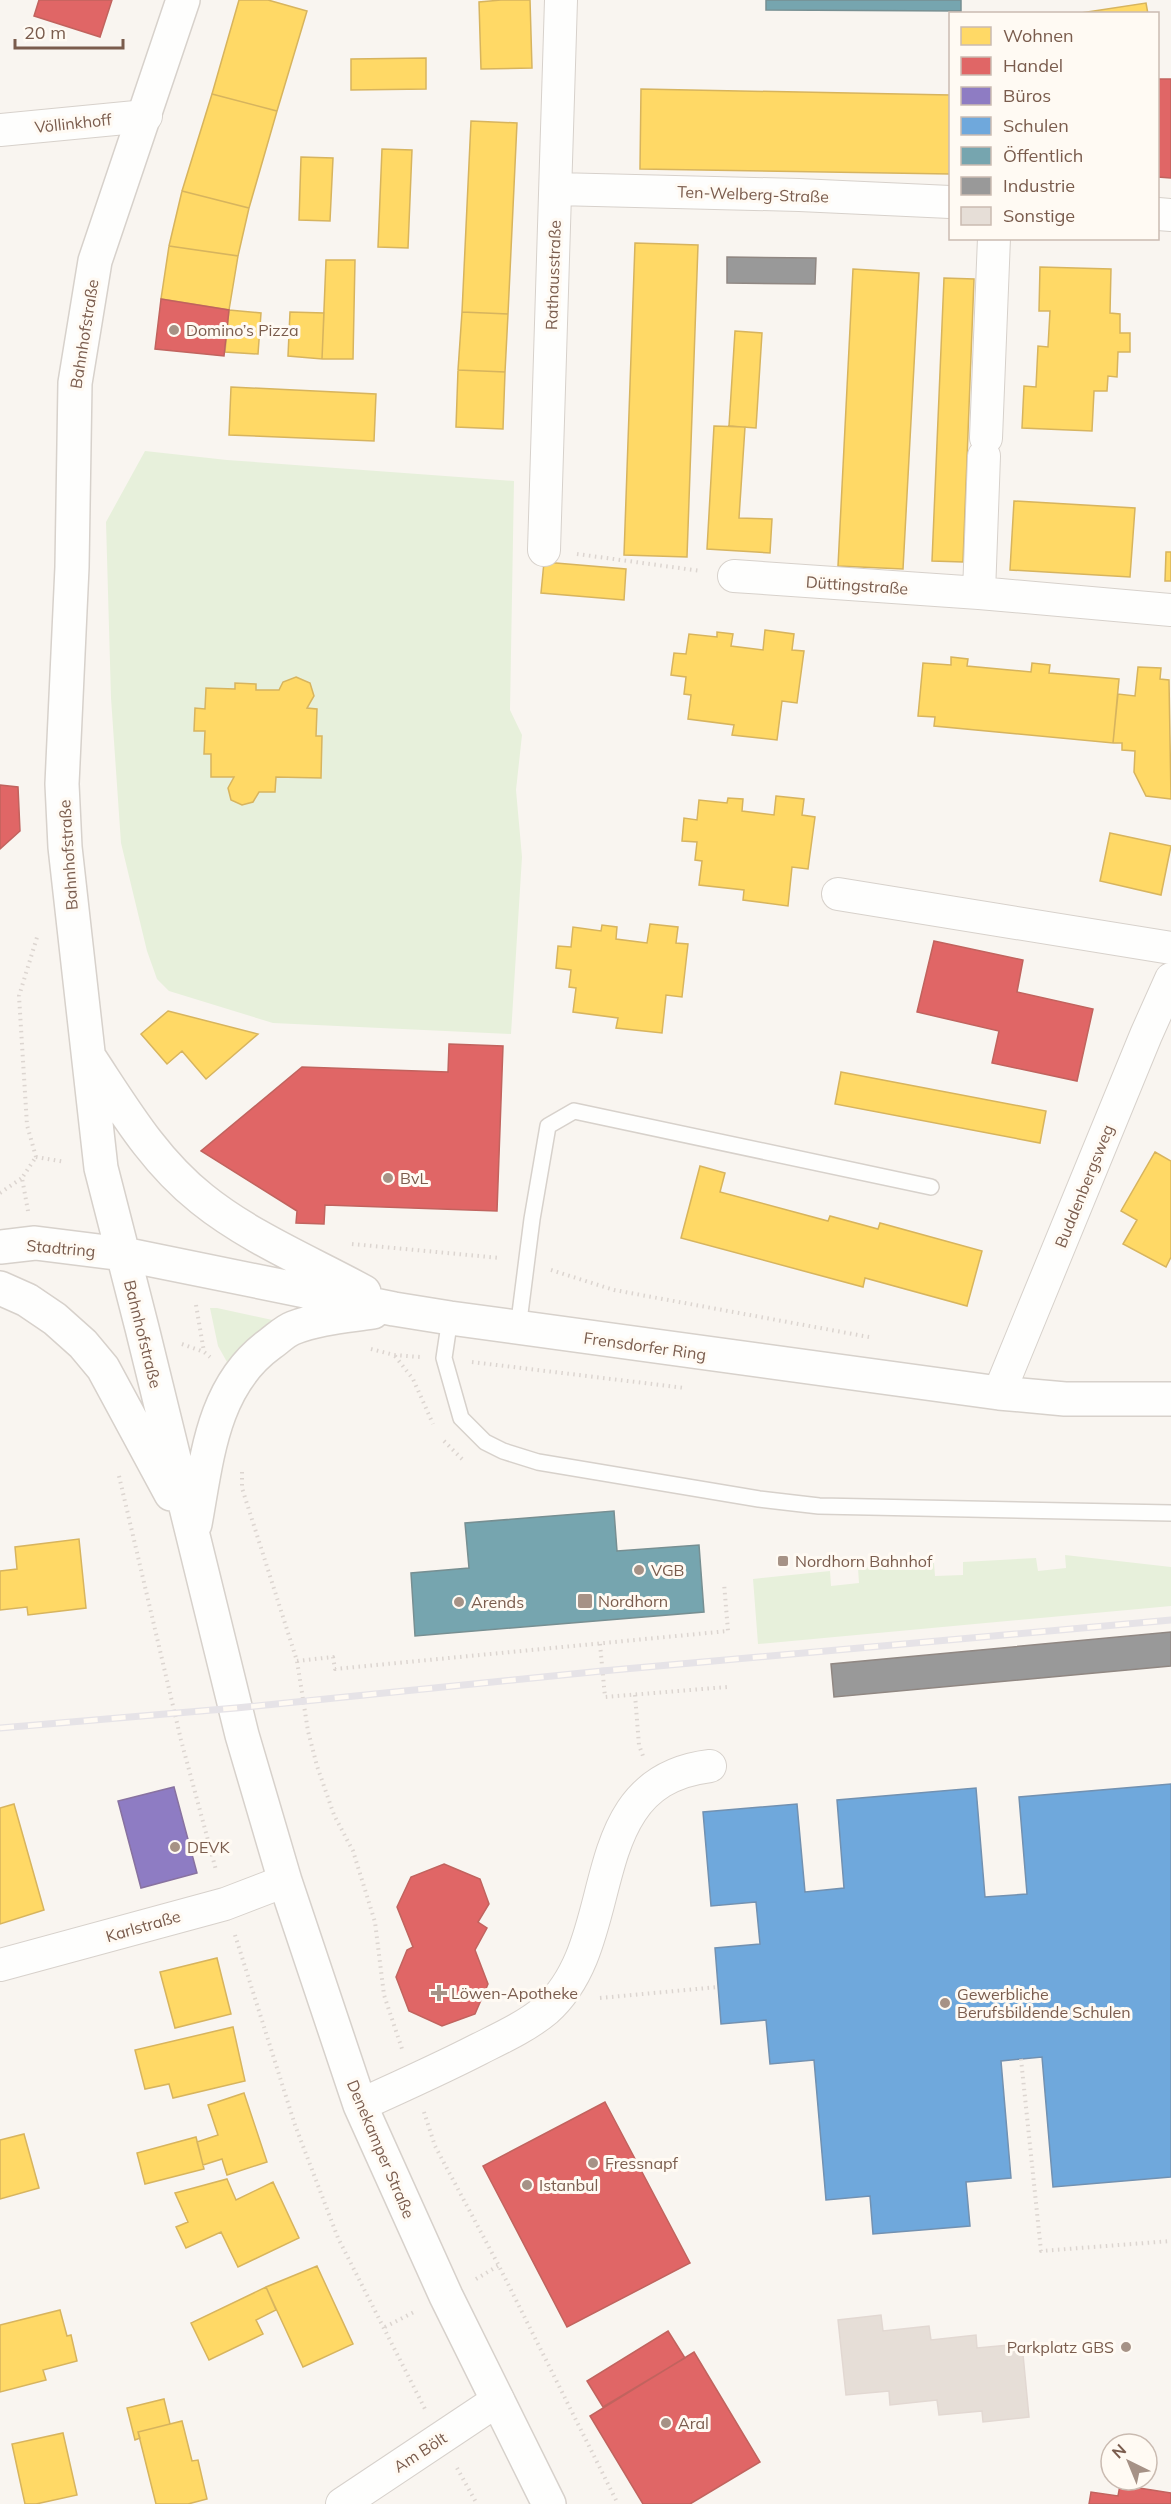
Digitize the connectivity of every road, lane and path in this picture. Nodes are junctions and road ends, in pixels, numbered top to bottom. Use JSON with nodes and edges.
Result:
{"nodes":[{"id":1,"x":183,"y":0,"type":"edge"},
{"id":2,"x":561,"y":0,"type":"edge"},
{"id":3,"x":146,"y":116,"type":"junction"},
{"id":4,"x":0,"y":130,"type":"edge"},
{"id":5,"x":556,"y":189,"type":"junction"},
{"id":6,"x":949,"y":202,"type":"edge"},
{"id":7,"x":994,"y":240,"type":"edge"},
{"id":8,"x":544,"y":550,"type":"joint"},
{"id":9,"x":734,"y":576,"type":"joint"},
{"id":10,"x":979,"y":593,"type":"junction"},
{"id":11,"x":1171,"y":610,"type":"edge"},
{"id":12,"x":838,"y":894,"type":"dead end"},
{"id":13,"x":38,"y":932,"type":"dead end"},
{"id":14,"x":1171,"y":948,"type":"edge"},
{"id":15,"x":1171,"y":979,"type":"edge"},
{"id":16,"x":87,"y":1054,"type":"junction"},
{"id":17,"x":36,"y":1157,"type":"dead end"},
{"id":18,"x":22,"y":1178,"type":"dead end"},
{"id":19,"x":931,"y":1187,"type":"dead end"},
{"id":20,"x":0,"y":1193,"type":"edge"},
{"id":21,"x":344,"y":1243,"type":"dead end"},
{"id":22,"x":0,"y":1246,"type":"edge"},
{"id":23,"x":123,"y":1254,"type":"junction"},
{"id":24,"x":527,"y":1260,"type":"junction"},
{"id":25,"x":0,"y":1288,"type":"edge"},
{"id":26,"x":394,"y":1309,"type":"junction"},
{"id":27,"x":450,"y":1318,"type":"junction"},
{"id":28,"x":518,"y":1329,"type":"junction"},
{"id":29,"x":872,"y":1337,"type":"dead end"},
{"id":30,"x":366,"y":1348,"type":"dead end"},
{"id":31,"x":394,"y":1355,"type":"dead end"},
{"id":32,"x":999,"y":1394,"type":"junction"},
{"id":33,"x":1171,"y":1399,"type":"edge"},
{"id":34,"x":242,"y":1465,"type":"dead end"},
{"id":35,"x":1171,"y":1513,"type":"edge"},
{"id":36,"x":193,"y":1535,"type":"junction"},
{"id":37,"x":724,"y":1583,"type":"dead end"},
{"id":38,"x":600,"y":1644,"type":"junction"},
{"id":39,"x":297,"y":1661,"type":"junction"},
{"id":40,"x":727,"y":1687,"type":"dead end"},
{"id":41,"x":635,"y":1695,"type":"junction"},
{"id":42,"x":236,"y":1708,"type":"joint"},
{"id":43,"x":710,"y":1766,"type":"dead end"},
{"id":44,"x":653,"y":1785,"type":"junction"},
{"id":45,"x":285,"y":1881,"type":"junction"},
{"id":46,"x":0,"y":1965,"type":"edge"},
{"id":47,"x":567,"y":1984,"type":"junction"},
{"id":48,"x":718,"y":1987,"type":"dead end"},
{"id":49,"x":1021,"y":2059,"type":"dead end"},
{"id":50,"x":413,"y":2080,"type":"junction"},
{"id":51,"x":360,"y":2105,"type":"junction"},
{"id":52,"x":1171,"y":2241,"type":"edge"},
{"id":53,"x":498,"y":2400,"type":"junction"},
{"id":54,"x":342,"y":2504,"type":"edge"},
{"id":55,"x":549,"y":2504,"type":"edge"},
{"id":56,"x":618,"y":2504,"type":"edge"}],
"edges":[{"from":1,"to":3,"type":"street","name":"Bahnhofstraße"},
{"from":2,"to":5,"type":"street","name":"Rathausstraße"},
{"from":3,"to":4,"type":"street","name":"Völlinkhoff"},
{"from":3,"to":16,"type":"street","name":"Bahnhofstraße"},
{"from":5,"to":6,"type":"street","name":"Ten-Welberg-Straße"},
{"from":5,"to":8,"type":"street","name":"Rathausstraße"},
{"from":7,"to":10,"type":"street"},
{"from":8,"to":9,"type":"path"},
{"from":9,"to":10,"type":"street","name":"Düttingstraße"},
{"from":10,"to":11,"type":"street","name":"Düttingstraße"},
{"from":12,"to":14,"type":"street"},
{"from":13,"to":17,"type":"path"},
{"from":15,"to":32,"type":"street","name":"Buddenbergsweg"},
{"from":16,"to":23,"type":"street","name":"Bahnhofstraße"},
{"from":16,"to":26,"type":"street"},
{"from":18,"to":20,"type":"path"},
{"from":19,"to":24,"type":"lane"},
{"from":21,"to":24,"type":"path"},
{"from":22,"to":23,"type":"street","name":"Stadtring"},
{"from":23,"to":26,"type":"street","name":"Frensdorfer Ring"},
{"from":23,"to":36,"type":"street","name":"Bahnhofstraße"},
{"from":24,"to":28,"type":"lane"},
{"from":24,"to":29,"type":"path"},
{"from":25,"to":36,"type":"street"},
{"from":26,"to":27,"type":"street","name":"Frensdorfer Ring"},
{"from":26,"to":36,"type":"street"},
{"from":27,"to":28,"type":"street","name":"Frensdorfer Ring"},
{"from":27,"to":35,"type":"lane"},
{"from":28,"to":32,"type":"street","name":"Frensdorfer Ring"},
{"from":30,"to":31,"type":"path"},
{"from":32,"to":33,"type":"street","name":"Frensdorfer Ring"},
{"from":34,"to":39,"type":"path"},
{"from":36,"to":42,"type":"street","name":"Bahnhofstraße"},
{"from":37,"to":38,"type":"path"},
{"from":38,"to":39,"type":"path"},
{"from":38,"to":41,"type":"path"},
{"from":39,"to":50,"type":"path"},
{"from":40,"to":41,"type":"path"},
{"from":41,"to":44,"type":"path"},
{"from":42,"to":45,"type":"street","name":"Denekamper Straße"},
{"from":43,"to":44,"type":"street"},
{"from":44,"to":47,"type":"street"},
{"from":45,"to":46,"type":"street","name":"Karlstraße"},
{"from":45,"to":51,"type":"street","name":"Denekamper Straße"},
{"from":47,"to":48,"type":"path"},
{"from":47,"to":50,"type":"street"},
{"from":49,"to":52,"type":"path"},
{"from":50,"to":51,"type":"street"},
{"from":50,"to":56,"type":"path"},
{"from":51,"to":53,"type":"street","name":"Denekamper Straße"},
{"from":53,"to":54,"type":"street","name":"Am Bölt"},
{"from":53,"to":55,"type":"street","name":"Denekamper Straße"}]}
